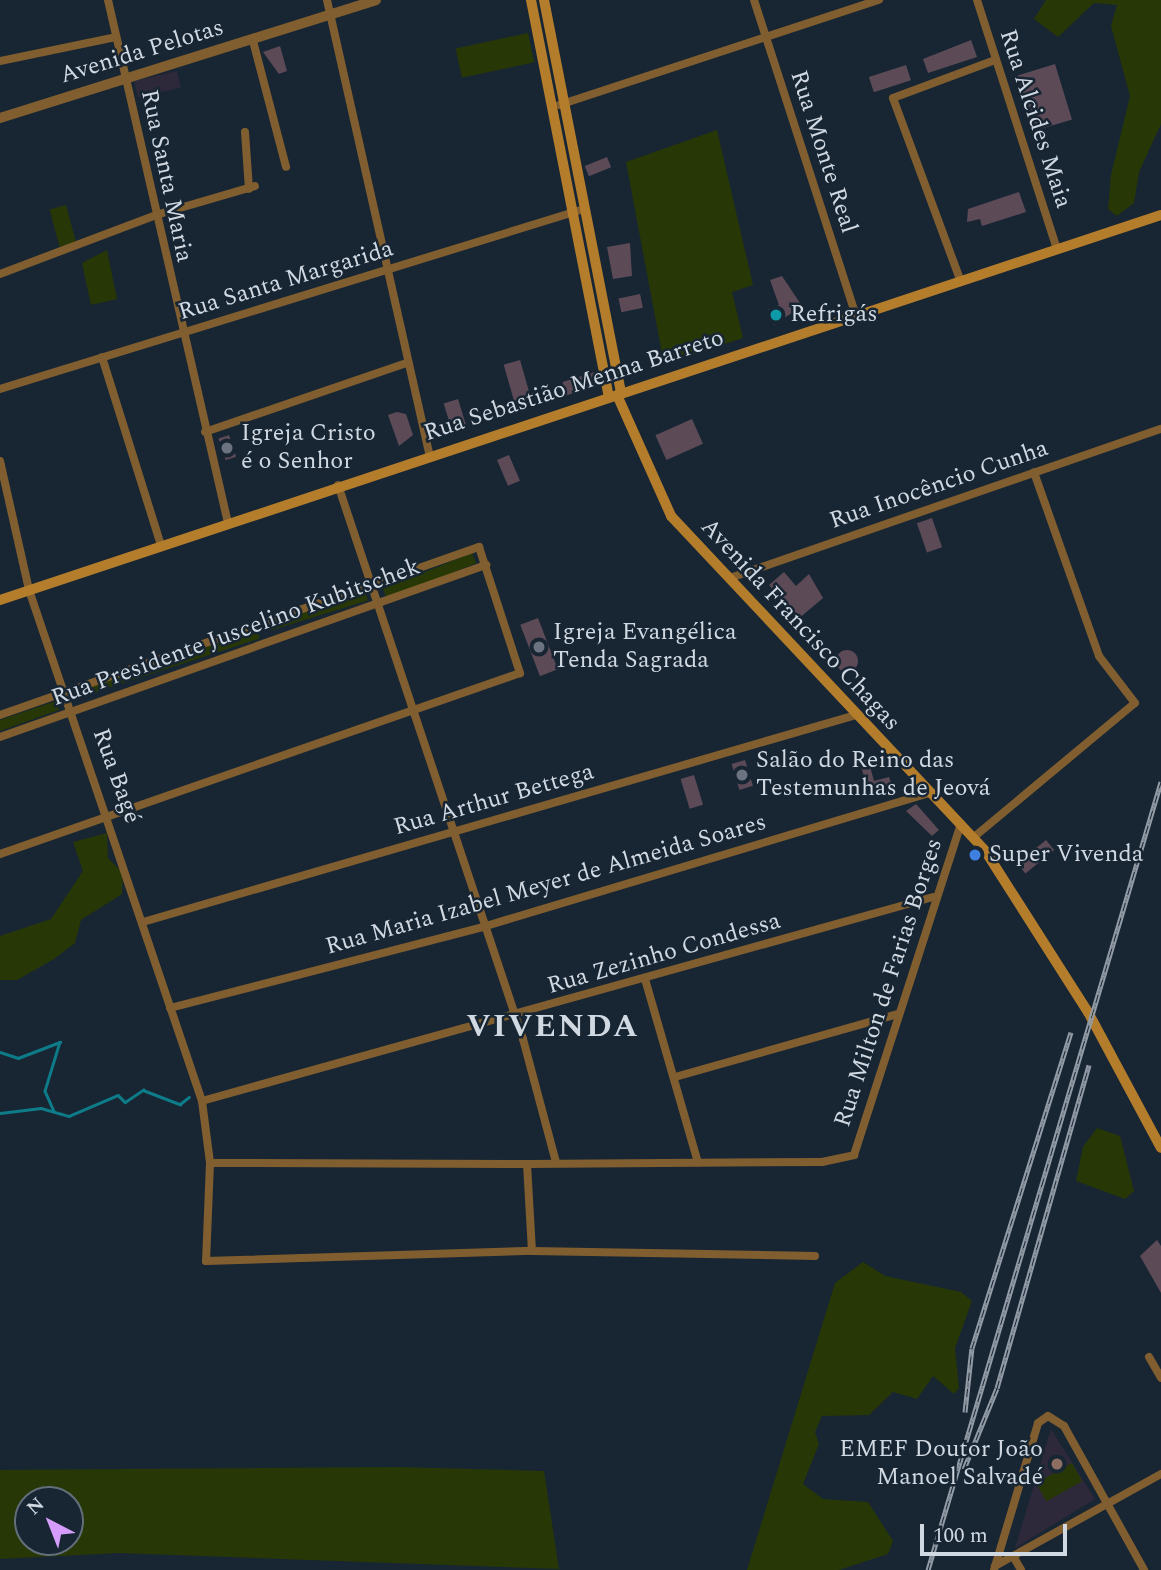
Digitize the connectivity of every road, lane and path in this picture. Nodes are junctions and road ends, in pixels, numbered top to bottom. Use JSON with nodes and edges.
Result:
{"nodes":[{"id":1,"x":108,"y":0,"type":"edge"},
{"id":2,"x":327,"y":0,"type":"edge"},
{"id":3,"x":376,"y":0,"type":"edge"},
{"id":4,"x":531,"y":0,"type":"edge"},
{"id":5,"x":544,"y":0,"type":"edge"},
{"id":6,"x":754,"y":0,"type":"edge"},
{"id":7,"x":879,"y":0,"type":"edge"},
{"id":8,"x":977,"y":0,"type":"edge"},
{"id":9,"x":330,"y":16,"type":"junction"},
{"id":10,"x":766,"y":36,"type":"junction"},
{"id":11,"x":116,"y":37,"type":"junction"},
{"id":12,"x":253,"y":41,"type":"junction"},
{"id":13,"x":995,"y":60,"type":"junction"},
{"id":14,"x":0,"y":61,"type":"edge"},
{"id":15,"x":126,"y":78,"type":"junction"},
{"id":16,"x":564,"y":103,"type":"junction"},
{"id":17,"x":552,"y":107,"type":"junction"},
{"id":18,"x":0,"y":118,"type":"edge"},
{"id":19,"x":245,"y":132,"type":"dead end"},
{"id":20,"x":286,"y":167,"type":"dead end"},
{"id":21,"x":584,"y":209,"type":"junction"},
{"id":22,"x":572,"y":212,"type":"junction"},
{"id":23,"x":156,"y":215,"type":"junction"},
{"id":24,"x":1161,"y":215,"type":"edge"},
{"id":25,"x":1057,"y":249,"type":"junction"},
{"id":26,"x":386,"y":270,"type":"junction"},
{"id":27,"x":0,"y":274,"type":"edge"},
{"id":28,"x":961,"y":282,"type":"junction"},
{"id":29,"x":856,"y":316,"type":"junction"},
{"id":30,"x":180,"y":334,"type":"junction"},
{"id":31,"x":102,"y":357,"type":"junction"},
{"id":32,"x":407,"y":363,"type":"junction"},
{"id":33,"x":0,"y":390,"type":"edge"},
{"id":34,"x":616,"y":395,"type":"junction"},
{"id":35,"x":1161,"y":429,"type":"edge"},
{"id":36,"x":205,"y":432,"type":"junction"},
{"id":37,"x":429,"y":454,"type":"junction"},
{"id":38,"x":0,"y":461,"type":"edge"},
{"id":39,"x":1034,"y":472,"type":"junction"},
{"id":40,"x":338,"y":485,"type":"junction"},
{"id":41,"x":228,"y":523,"type":"junction"},
{"id":42,"x":161,"y":545,"type":"junction"},
{"id":43,"x":486,"y":565,"type":"junction"},
{"id":44,"x":730,"y":578,"type":"junction"},
{"id":45,"x":370,"y":585,"type":"junction"},
{"id":46,"x":29,"y":590,"type":"junction"},
{"id":47,"x":0,"y":600,"type":"edge"},
{"id":48,"x":376,"y":603,"type":"junction"},
{"id":49,"x":261,"y":624,"type":"junction"},
{"id":50,"x":268,"y":642,"type":"junction"},
{"id":51,"x":65,"y":693,"type":"junction"},
{"id":52,"x":414,"y":710,"type":"junction"},
{"id":53,"x":72,"y":711,"type":"junction"},
{"id":54,"x":0,"y":715,"type":"edge"},
{"id":55,"x":856,"y":715,"type":"junction"},
{"id":56,"x":0,"y":737,"type":"edge"},
{"id":57,"x":930,"y":793,"type":"junction"},
{"id":58,"x":110,"y":816,"type":"junction"},
{"id":59,"x":961,"y":824,"type":"junction"},
{"id":60,"x":455,"y":831,"type":"junction"},
{"id":61,"x":974,"y":837,"type":"junction"},
{"id":62,"x":0,"y":854,"type":"edge"},
{"id":63,"x":933,"y":897,"type":"junction"},
{"id":64,"x":144,"y":922,"type":"junction"},
{"id":65,"x":486,"y":926,"type":"junction"},
{"id":66,"x":645,"y":979,"type":"junction"},
{"id":67,"x":170,"y":1008,"type":"junction"},
{"id":68,"x":898,"y":1014,"type":"junction"},
{"id":69,"x":515,"y":1016,"type":"junction"},
{"id":70,"x":675,"y":1077,"type":"junction"},
{"id":71,"x":202,"y":1101,"type":"junction"},
{"id":72,"x":1159,"y":1141,"type":"edge"},
{"id":73,"x":556,"y":1162,"type":"junction"},
{"id":74,"x":210,"y":1163,"type":"junction"},
{"id":75,"x":698,"y":1163,"type":"junction"},
{"id":76,"x":527,"y":1164,"type":"junction"},
{"id":77,"x":532,"y":1251,"type":"junction"},
{"id":78,"x":814,"y":1256,"type":"dead end"},
{"id":79,"x":1149,"y":1357,"type":"dead end"},
{"id":80,"x":1161,"y":1378,"type":"edge"},
{"id":81,"x":1161,"y":1474,"type":"edge"},
{"id":82,"x":1108,"y":1506,"type":"junction"},
{"id":83,"x":1013,"y":1556,"type":"junction"},
{"id":84,"x":995,"y":1568,"type":"edge"},
{"id":85,"x":1021,"y":1570,"type":"edge"},
{"id":86,"x":1144,"y":1570,"type":"edge"}],
"edges":[{"from":1,"to":11,"type":"street","name":"Rua Santa Maria"},
{"from":2,"to":9,"type":"street"},
{"from":3,"to":9,"type":"street","name":"Avenida Pelotas"},
{"from":4,"to":17,"type":"main road","name":"Avenida Francisco Chagas"},
{"from":5,"to":16,"type":"main road","name":"Avenida Francisco Chagas"},
{"from":6,"to":10,"type":"street","name":"Rua Monte Real"},
{"from":7,"to":10,"type":"street"},
{"from":8,"to":13,"type":"street","name":"Rua Alcides Maia"},
{"from":9,"to":12,"type":"street","name":"Avenida Pelotas"},
{"from":9,"to":26,"type":"street"},
{"from":10,"to":16,"type":"street"},
{"from":10,"to":29,"type":"street","name":"Rua Monte Real"},
{"from":11,"to":14,"type":"street"},
{"from":11,"to":15,"type":"street","name":"Rua Santa Maria"},
{"from":12,"to":15,"type":"street","name":"Avenida Pelotas"},
{"from":12,"to":20,"type":"street"},
{"from":13,"to":25,"type":"street","name":"Rua Alcides Maia"},
{"from":13,"to":28,"type":"street"},
{"from":15,"to":18,"type":"street","name":"Avenida Pelotas"},
{"from":15,"to":23,"type":"street","name":"Rua Santa Maria"},
{"from":16,"to":17,"type":"street"},
{"from":16,"to":21,"type":"main road","name":"Avenida Francisco Chagas"},
{"from":17,"to":22,"type":"main road","name":"Avenida Francisco Chagas"},
{"from":19,"to":23,"type":"street"},
{"from":21,"to":22,"type":"street","name":"Rua Santa Margarida"},
{"from":21,"to":34,"type":"main road","name":"Avenida Francisco Chagas"},
{"from":22,"to":26,"type":"street","name":"Rua Santa Margarida"},
{"from":22,"to":34,"type":"main road","name":"Avenida Francisco Chagas"},
{"from":23,"to":27,"type":"street"},
{"from":23,"to":30,"type":"street","name":"Rua Santa Maria"},
{"from":24,"to":25,"type":"main road","name":"Rua Sebastião Menna Barreto"},
{"from":25,"to":28,"type":"main road","name":"Rua Sebastião Menna Barreto"},
{"from":26,"to":30,"type":"street","name":"Rua Santa Margarida"},
{"from":26,"to":32,"type":"street"},
{"from":28,"to":29,"type":"main road","name":"Rua Sebastião Menna Barreto"},
{"from":29,"to":34,"type":"main road","name":"Rua Sebastião Menna Barreto"},
{"from":30,"to":31,"type":"street","name":"Rua Santa Margarida"},
{"from":30,"to":36,"type":"street","name":"Rua Santa Maria"},
{"from":31,"to":33,"type":"street","name":"Rua Santa Margarida"},
{"from":31,"to":42,"type":"street"},
{"from":32,"to":36,"type":"street"},
{"from":32,"to":37,"type":"street"},
{"from":34,"to":37,"type":"main road","name":"Rua Sebastião Menna Barreto"},
{"from":34,"to":44,"type":"main road","name":"Avenida Francisco Chagas"},
{"from":35,"to":39,"type":"street","name":"Rua Inocêncio Cunha"},
{"from":36,"to":41,"type":"street","name":"Rua Santa Maria"},
{"from":37,"to":40,"type":"main road","name":"Rua Sebastião Menna Barreto"},
{"from":38,"to":46,"type":"street","name":"Rua Bagé"},
{"from":39,"to":44,"type":"street","name":"Rua Inocêncio Cunha"},
{"from":39,"to":61,"type":"street"},
{"from":40,"to":41,"type":"main road","name":"Rua Sebastião Menna Barreto"},
{"from":40,"to":45,"type":"street"},
{"from":41,"to":42,"type":"main road","name":"Rua Sebastião Menna Barreto"},
{"from":42,"to":46,"type":"main road","name":"Rua Sebastião Menna Barreto"},
{"from":43,"to":45,"type":"street","name":"Rua Presidente Juscelino Kubitschek"},
{"from":43,"to":48,"type":"street","name":"Rua Presidente Juscelino Kubitschek"},
{"from":43,"to":52,"type":"street"},
{"from":44,"to":55,"type":"main road","name":"Avenida Francisco Chagas"},
{"from":45,"to":48,"type":"street"},
{"from":45,"to":49,"type":"street","name":"Rua Presidente Juscelino Kubitschek"},
{"from":46,"to":47,"type":"main road","name":"Rua Sebastião Menna Barreto"},
{"from":46,"to":51,"type":"street","name":"Rua Bagé"},
{"from":48,"to":50,"type":"street","name":"Rua Presidente Juscelino Kubitschek"},
{"from":48,"to":52,"type":"street"},
{"from":49,"to":50,"type":"street"},
{"from":49,"to":51,"type":"street","name":"Rua Presidente Juscelino Kubitschek"},
{"from":50,"to":53,"type":"street","name":"Rua Presidente Juscelino Kubitschek"},
{"from":51,"to":53,"type":"street","name":"Rua Bagé"},
{"from":51,"to":54,"type":"street","name":"Rua Presidente Juscelino Kubitschek"},
{"from":52,"to":58,"type":"street"},
{"from":52,"to":60,"type":"street"},
{"from":53,"to":56,"type":"street","name":"Rua Presidente Juscelino Kubitschek"},
{"from":53,"to":58,"type":"street","name":"Rua Bagé"},
{"from":55,"to":57,"type":"main road","name":"Avenida Francisco Chagas"},
{"from":55,"to":60,"type":"street","name":"Rua Arthur Bettega"},
{"from":57,"to":59,"type":"main road","name":"Avenida Francisco Chagas"},
{"from":57,"to":65,"type":"street","name":"Rua Maria Izabel Meyer de Almeida Soares"},
{"from":58,"to":62,"type":"street"},
{"from":58,"to":64,"type":"street","name":"Rua Bagé"},
{"from":59,"to":61,"type":"main road","name":"Avenida Francisco Chagas"},
{"from":59,"to":63,"type":"street","name":"Rua Milton de Farias Borges"},
{"from":60,"to":64,"type":"street","name":"Rua Arthur Bettega"},
{"from":60,"to":65,"type":"street"},
{"from":61,"to":72,"type":"main road","name":"Avenida Francisco Chagas"},
{"from":63,"to":66,"type":"street","name":"Rua Zezinho Condessa"},
{"from":63,"to":68,"type":"street","name":"Rua Milton de Farias Borges"},
{"from":64,"to":67,"type":"street","name":"Rua Bagé"},
{"from":65,"to":67,"type":"street","name":"Rua Maria Izabel Meyer de Almeida Soares"},
{"from":65,"to":69,"type":"street"},
{"from":66,"to":69,"type":"street","name":"Rua Zezinho Condessa"},
{"from":66,"to":70,"type":"street"},
{"from":67,"to":71,"type":"street","name":"Rua Bagé"},
{"from":68,"to":70,"type":"street"},
{"from":68,"to":75,"type":"street","name":"Rua Milton de Farias Borges"},
{"from":69,"to":71,"type":"street","name":"Rua Zezinho Condessa"},
{"from":69,"to":73,"type":"street"},
{"from":70,"to":75,"type":"street"},
{"from":71,"to":74,"type":"street","name":"Rua Bagé"},
{"from":73,"to":75,"type":"street"},
{"from":73,"to":76,"type":"street"},
{"from":74,"to":76,"type":"street"},
{"from":74,"to":77,"type":"street","name":"Rua Bagé"},
{"from":76,"to":77,"type":"street"},
{"from":77,"to":78,"type":"street"},
{"from":79,"to":80,"type":"street"},
{"from":81,"to":82,"type":"street"},
{"from":82,"to":83,"type":"street"},
{"from":82,"to":84,"type":"street"},
{"from":82,"to":86,"type":"street"},
{"from":83,"to":84,"type":"street"},
{"from":83,"to":85,"type":"street"}]}
